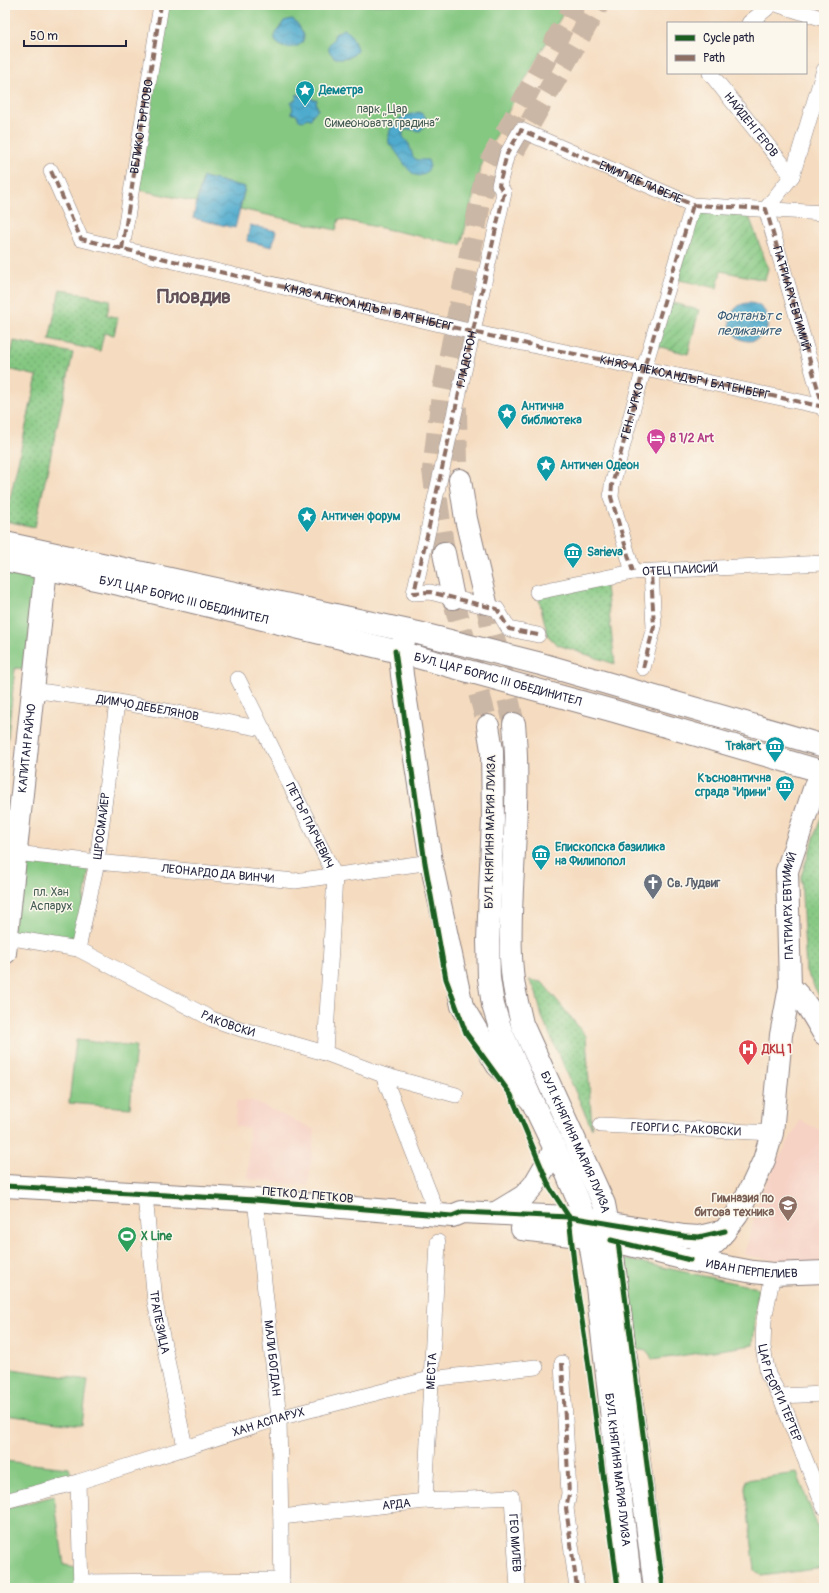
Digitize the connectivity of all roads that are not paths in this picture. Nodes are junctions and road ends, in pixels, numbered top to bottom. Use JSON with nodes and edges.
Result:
{"nodes":[{"id":1,"x":161,"y":5,"type":"edge"},
{"id":2,"x":771,"y":5,"type":"edge"},
{"id":3,"x":779,"y":5,"type":"edge"},
{"id":4,"x":824,"y":19,"type":"edge"},
{"id":5,"x":750,"y":22,"type":"edge"},
{"id":6,"x":824,"y":70,"type":"edge"},
{"id":7,"x":711,"y":74,"type":"edge"},
{"id":8,"x":521,"y":130,"type":"joint"},
{"id":9,"x":52,"y":171,"type":"dead end"},
{"id":10,"x":792,"y":176,"type":"junction"},
{"id":11,"x":693,"y":205,"type":"junction"},
{"id":12,"x":766,"y":209,"type":"junction"},
{"id":13,"x":824,"y":213,"type":"edge"},
{"id":14,"x":122,"y":249,"type":"junction"},
{"id":15,"x":473,"y":332,"type":"junction"},
{"id":16,"x":644,"y":368,"type":"junction"},
{"id":17,"x":824,"y":407,"type":"edge"},
{"id":18,"x":824,"y":410,"type":"edge"},
{"id":19,"x":460,"y":480,"type":"tunnel mouth"},
{"id":20,"x":5,"y":543,"type":"edge"},
{"id":21,"x":444,"y":553,"type":"tunnel mouth"},
{"id":22,"x":5,"y":560,"type":"edge"},
{"id":23,"x":824,"y":563,"type":"edge"},
{"id":24,"x":46,"y":568,"type":"junction"},
{"id":25,"x":633,"y":572,"type":"junction"},
{"id":26,"x":651,"y":572,"type":"junction"},
{"id":27,"x":537,"y":592,"type":"dead end"},
{"id":28,"x":453,"y":598,"type":"tunnel mouth"},
{"id":29,"x":486,"y":603,"type":"tunnel mouth"},
{"id":30,"x":418,"y":633,"type":"junction"},
{"id":31,"x":538,"y":635,"type":"dead end"},
{"id":32,"x":400,"y":653,"type":"junction"},
{"id":33,"x":643,"y":668,"type":"dead end"},
{"id":34,"x":238,"y":679,"type":"dead end"},
{"id":35,"x":32,"y":690,"type":"junction"},
{"id":36,"x":117,"y":702,"type":"junction"},
{"id":37,"x":514,"y":724,"type":"tunnel mouth"},
{"id":38,"x":488,"y":726,"type":"tunnel mouth"},
{"id":39,"x":263,"y":729,"type":"junction"},
{"id":40,"x":824,"y":746,"type":"edge"},
{"id":41,"x":822,"y":771,"type":"edge"},
{"id":42,"x":10,"y":852,"type":"edge"},
{"id":43,"x":97,"y":862,"type":"junction"},
{"id":44,"x":430,"y":862,"type":"junction"},
{"id":45,"x":335,"y":876,"type":"junction"},
{"id":46,"x":6,"y":945,"type":"edge"},
{"id":47,"x":78,"y":949,"type":"junction"},
{"id":48,"x":790,"y":987,"type":"junction"},
{"id":49,"x":824,"y":1034,"type":"edge"},
{"id":50,"x":325,"y":1053,"type":"junction"},
{"id":51,"x":383,"y":1076,"type":"junction"},
{"id":52,"x":456,"y":1095,"type":"dead end"},
{"id":53,"x":532,"y":1101,"type":"junction"},
{"id":54,"x":601,"y":1125,"type":"dead end"},
{"id":55,"x":772,"y":1133,"type":"junction"},
{"id":56,"x":555,"y":1149,"type":"junction"},
{"id":57,"x":5,"y":1186,"type":"edge"},
{"id":58,"x":145,"y":1195,"type":"junction"},
{"id":59,"x":255,"y":1200,"type":"junction"},
{"id":60,"x":496,"y":1212,"type":"junction"},
{"id":61,"x":445,"y":1216,"type":"junction"},
{"id":62,"x":599,"y":1229,"type":"junction"},
{"id":63,"x":725,"y":1231,"type":"junction"},
{"id":64,"x":438,"y":1242,"type":"dead end"},
{"id":65,"x":690,"y":1260,"type":"junction"},
{"id":66,"x":824,"y":1272,"type":"edge"},
{"id":67,"x":773,"y":1274,"type":"junction"},
{"id":68,"x":562,"y":1363,"type":"dead end"},
{"id":69,"x":536,"y":1367,"type":"dead end"},
{"id":70,"x":430,"y":1379,"type":"junction"},
{"id":71,"x":824,"y":1394,"type":"edge"},
{"id":72,"x":780,"y":1396,"type":"junction"},
{"id":73,"x":279,"y":1418,"type":"junction"},
{"id":74,"x":185,"y":1447,"type":"junction"},
{"id":75,"x":78,"y":1482,"type":"junction"},
{"id":76,"x":512,"y":1497,"type":"joint"},
{"id":77,"x":5,"y":1501,"type":"edge"},
{"id":78,"x":425,"y":1501,"type":"junction"},
{"id":79,"x":824,"y":1507,"type":"edge"},
{"id":80,"x":281,"y":1518,"type":"junction"},
{"id":81,"x":282,"y":1584,"type":"edge"},
{"id":82,"x":81,"y":1585,"type":"edge"},
{"id":83,"x":518,"y":1588,"type":"edge"},
{"id":84,"x":577,"y":1588,"type":"edge"},
{"id":85,"x":631,"y":1588,"type":"edge"},
{"id":86,"x":655,"y":1588,"type":"edge"}],
"edges":[{"from":1,"to":14,"type":"street","name":"ВЕЛИКО ТЪРНОВО"},
{"from":2,"to":5,"type":"street"},
{"from":3,"to":4,"type":"street"},
{"from":6,"to":10,"type":"street"},
{"from":7,"to":10,"type":"street","name":"НАЙДЕН ГЕРОВ"},
{"from":8,"to":11,"type":"street","name":"ЕМИЛ ДЕ ЛАВЕЛЕ"},
{"from":8,"to":15,"type":"street","name":"ГЛАДСТОН"},
{"from":9,"to":14,"type":"street","name":"КНЯЗ АЛЕКСАНДЪР I БАТЕНБЕРГ"},
{"from":10,"to":12,"type":"street"},
{"from":11,"to":12,"type":"street","name":"ЕМИЛ ДЕ ЛАВЕЛЕ"},
{"from":11,"to":16,"type":"street","name":"ГЕН. ГУРКО"},
{"from":12,"to":13,"type":"street"},
{"from":12,"to":17,"type":"street","name":"ПАТРИАРХ ЕВТИМИЙ"},
{"from":14,"to":15,"type":"street","name":"КНЯЗ АЛЕКСАНДЪР I БАТЕНБЕРГ"},
{"from":15,"to":16,"type":"street","name":"КНЯЗ АЛЕКСАНДЪР I БАТЕНБЕРГ"},
{"from":15,"to":31,"type":"street","name":"ГЛАДСТОН"},
{"from":16,"to":17,"type":"street","name":"КНЯЗ АЛЕКСАНДЪР I БАТЕНБЕРГ"},
{"from":16,"to":25,"type":"street","name":"ГЕН. ГУРКО"},
{"from":17,"to":18,"type":"street","name":"ПАТРИАРХ ЕВТИМИЙ"},
{"from":19,"to":29,"type":"main road"},
{"from":20,"to":30,"type":"main road","name":"БУЛ. ЦАР БОРИС III ОБЕДИНИТЕЛ"},
{"from":21,"to":28,"type":"main road"},
{"from":22,"to":24,"type":"main road","name":"БУЛ. ЦАР БОРИС III ОБЕДИНИТЕЛ"},
{"from":23,"to":26,"type":"street","name":"ОТЕЦ ПАИСИЙ"},
{"from":24,"to":32,"type":"main road","name":"БУЛ. ЦАР БОРИС III ОБЕДИНИТЕЛ"},
{"from":24,"to":35,"type":"main road","name":"КАПИТАН РАЙЧО"},
{"from":25,"to":26,"type":"street","name":"ОТЕЦ ПАИСИЙ"},
{"from":25,"to":27,"type":"street","name":"ОТЕЦ ПАИСИЙ"},
{"from":26,"to":33,"type":"street"},
{"from":30,"to":32,"type":"main road"},
{"from":30,"to":40,"type":"main road","name":"БУЛ. ЦАР БОРИС III ОБЕДИНИТЕЛ"},
{"from":32,"to":41,"type":"main road","name":"БУЛ. ЦАР БОРИС III ОБЕДИНИТЕЛ"},
{"from":32,"to":44,"type":"main road"},
{"from":34,"to":39,"type":"street","name":"ПЕТЪР ПАРЧЕВИЧ"},
{"from":35,"to":36,"type":"street","name":"ДИМЧО ДЕБЕЛЯНОВ"},
{"from":35,"to":42,"type":"main road","name":"КАПИТАН РАЙЧО"},
{"from":36,"to":39,"type":"street","name":"ДИМЧО ДЕБЕЛЯНОВ"},
{"from":36,"to":43,"type":"street","name":"ЩРОСМАЙЕР"},
{"from":37,"to":62,"type":"main road","name":"БУЛ. КНЯГИНЯ МАРИЯ ЛУИЗА"},
{"from":38,"to":53,"type":"main road","name":"БУЛ. КНЯГИНЯ МАРИЯ ЛУИЗА"},
{"from":39,"to":45,"type":"street","name":"ПЕТЪР ПАРЧЕВИЧ"},
{"from":41,"to":48,"type":"main road","name":"ПАТРИАРХ ЕВТИМИЙ"},
{"from":42,"to":43,"type":"street","name":"ЛЕОНАРДО ДА ВИНЧИ"},
{"from":42,"to":46,"type":"main road","name":"КАПИТАН РАЙЧО"},
{"from":43,"to":45,"type":"street","name":"ЛЕОНАРДО ДА ВИНЧИ"},
{"from":43,"to":47,"type":"street","name":"ЩРОСМАЙЕР"},
{"from":44,"to":45,"type":"street","name":"ЛЕОНАРДО ДА ВИНЧИ"},
{"from":44,"to":53,"type":"main road"},
{"from":45,"to":50,"type":"street","name":"ПЕТЪР ПАРЧЕВИЧ"},
{"from":46,"to":47,"type":"street","name":"РАКОВСКИ"},
{"from":47,"to":50,"type":"street","name":"РАКОВСКИ"},
{"from":48,"to":49,"type":"main road"},
{"from":48,"to":55,"type":"main road","name":"ПАТРИАРХ ЕВТИМИЙ"},
{"from":50,"to":51,"type":"street","name":"РАКОВСКИ"},
{"from":51,"to":52,"type":"street","name":"РАКОВСКИ"},
{"from":51,"to":61,"type":"street"},
{"from":53,"to":56,"type":"main road","name":"БУЛ. КНЯГИНЯ МАРИЯ ЛУИЗА"},
{"from":54,"to":55,"type":"street","name":"ГЕОРГИ С. РАКОВСКИ"},
{"from":55,"to":63,"type":"main road","name":"ПАТРИАРХ ЕВТИМИЙ"},
{"from":56,"to":60,"type":"main road"},
{"from":56,"to":62,"type":"main road","name":"БУЛ. КНЯГИНЯ МАРИЯ ЛУИЗА"},
{"from":57,"to":58,"type":"main road","name":"ПЕТКО Д. ПЕТКОВ"},
{"from":58,"to":59,"type":"main road","name":"ПЕТКО Д. ПЕТКОВ"},
{"from":58,"to":74,"type":"street","name":"ТРАПЕЗИЦА"},
{"from":59,"to":61,"type":"main road","name":"ПЕТКО Д. ПЕТКОВ"},
{"from":59,"to":73,"type":"street","name":"МАЛИ БОГДАН"},
{"from":60,"to":61,"type":"main road","name":"ПЕТКО Д. ПЕТКОВ"},
{"from":60,"to":62,"type":"main road","name":"ПЕТКО Д. ПЕТКОВ"},
{"from":61,"to":62,"type":"main road","name":"ПЕТКО Д. ПЕТКОВ"},
{"from":62,"to":63,"type":"main road"},
{"from":62,"to":65,"type":"main road","name":"ИВАН ПЕРПЕЛИЕВ"},
{"from":62,"to":85,"type":"main road","name":"БУЛ. КНЯГИНЯ МАРИЯ ЛУИЗА"},
{"from":62,"to":86,"type":"main road","name":"БУЛ. КНЯГИНЯ МАРИЯ ЛУИЗА"},
{"from":63,"to":65,"type":"main road","name":"ПАТРИАРХ ЕВТИМИЙ"},
{"from":64,"to":70,"type":"street","name":"МЕСТА"},
{"from":65,"to":67,"type":"main road","name":"ИВАН ПЕРПЕЛИЕВ"},
{"from":66,"to":67,"type":"main road","name":"ИВАН ПЕРПЕЛИЕВ"},
{"from":67,"to":72,"type":"street","name":"ЦАР ГЕОРГИ ТЕРТЕР"},
{"from":68,"to":84,"type":"street"},
{"from":69,"to":70,"type":"street","name":"ХАН АСПАРУХ"},
{"from":70,"to":73,"type":"street","name":"ХАН АСПАРУХ"},
{"from":70,"to":78,"type":"street","name":"МЕСТА"},
{"from":71,"to":72,"type":"street"},
{"from":72,"to":79,"type":"street","name":"ЦАР ГЕОРГИ ТЕРТЕР"},
{"from":73,"to":74,"type":"street","name":"ХАН АСПАРУХ"},
{"from":73,"to":80,"type":"street","name":"МАЛИ БОГДАН"},
{"from":74,"to":75,"type":"street","name":"ХАН АСПАРУХ"},
{"from":75,"to":77,"type":"street","name":"ХАН АСПАРУХ"},
{"from":75,"to":82,"type":"street"},
{"from":76,"to":78,"type":"street","name":"АРДА"},
{"from":76,"to":83,"type":"street","name":"ГЕО МИЛЕВ"},
{"from":78,"to":80,"type":"street","name":"АРДА"},
{"from":80,"to":81,"type":"street","name":"МАЛИ БОГДАН"},
{"from":81,"to":82,"type":"street"}]}
